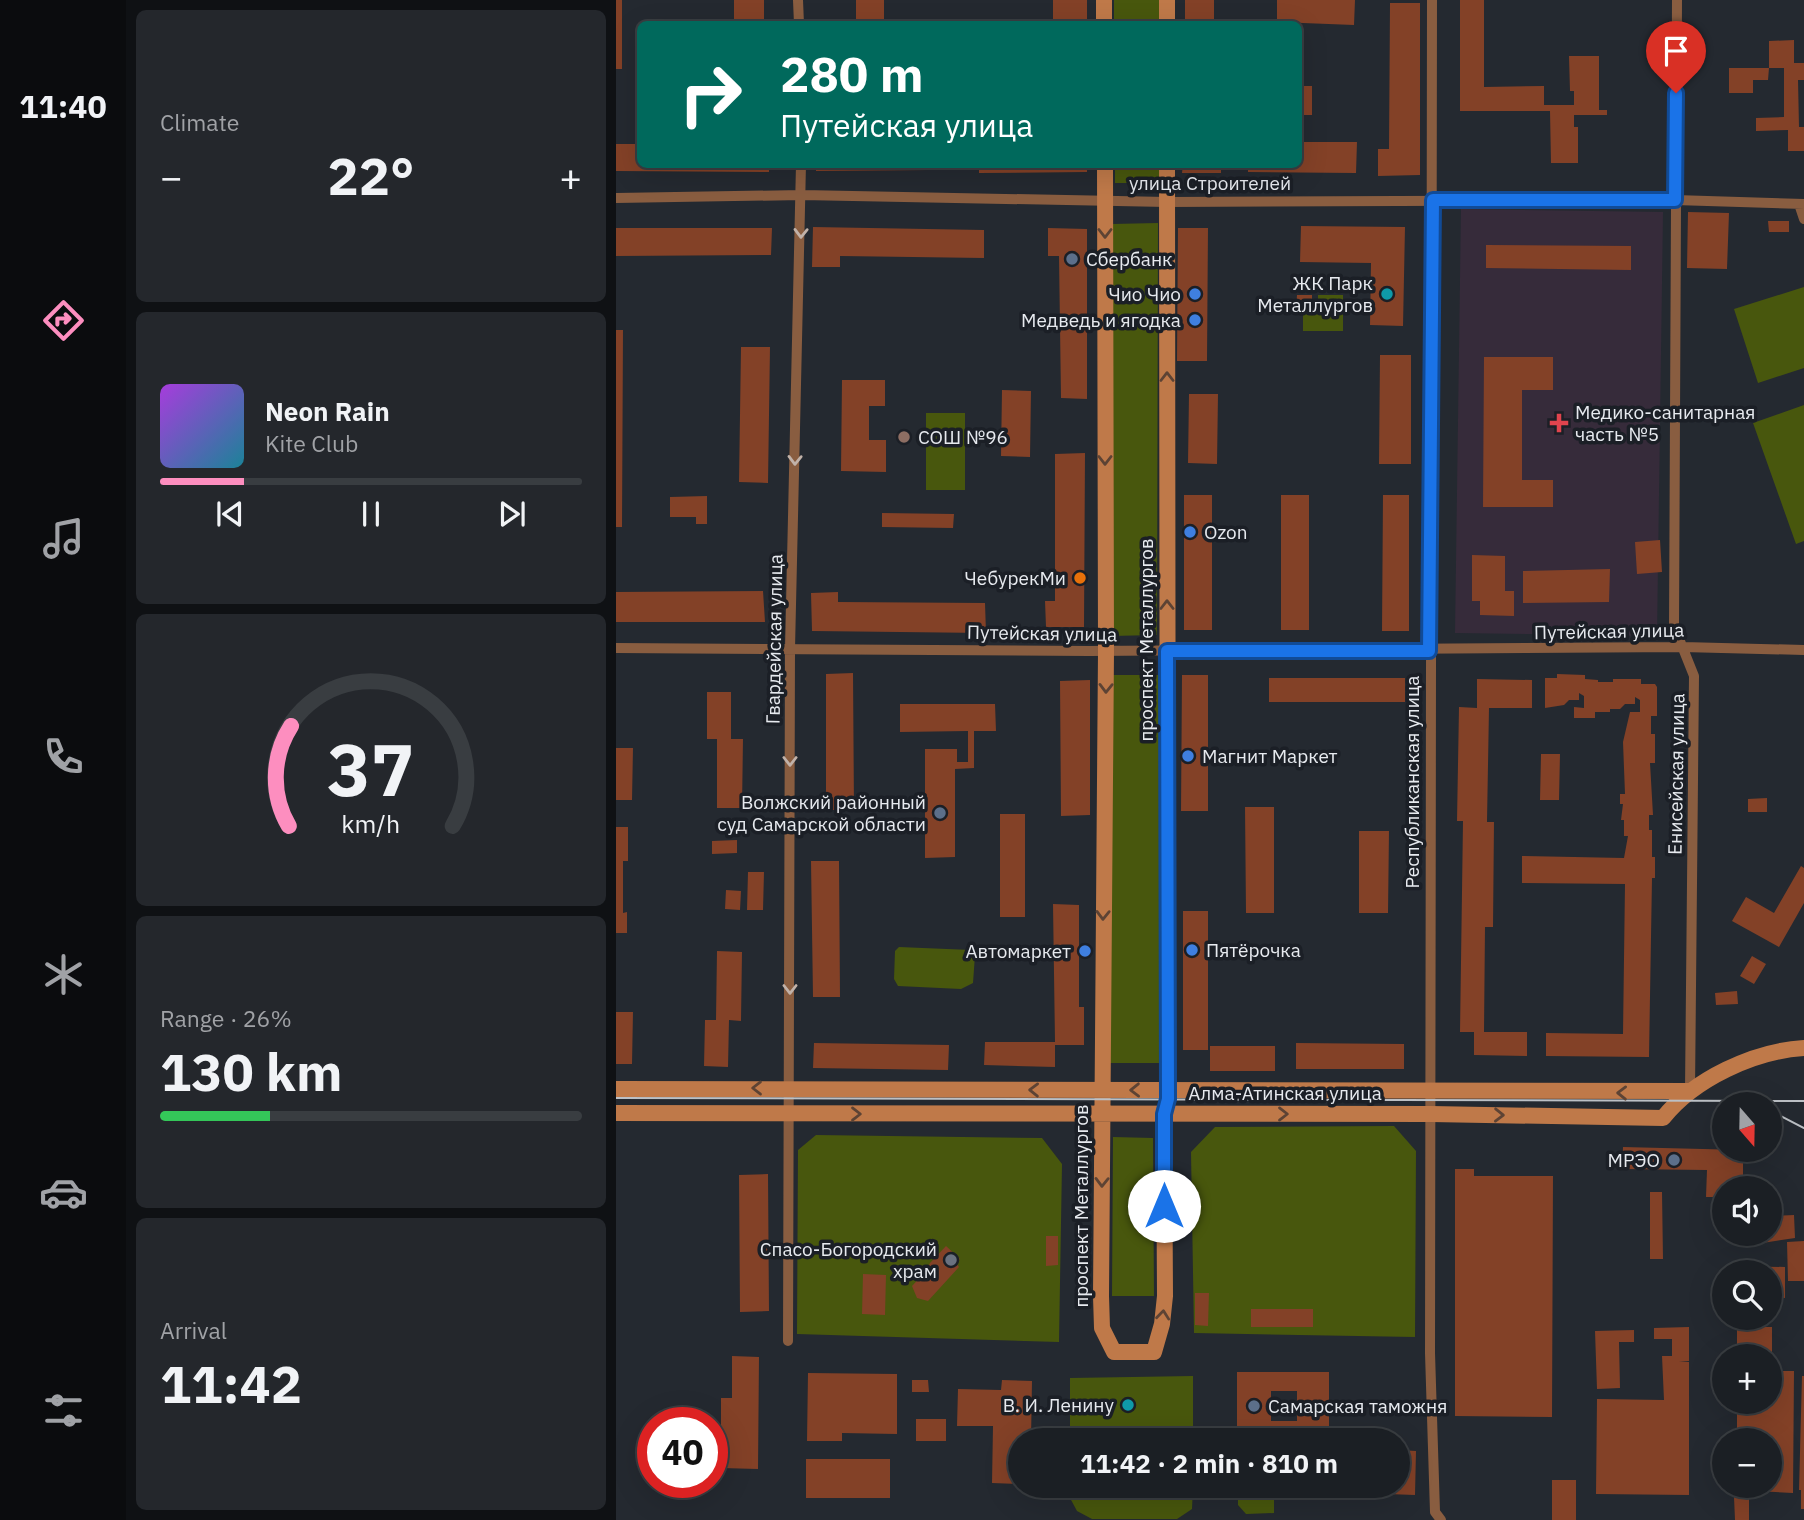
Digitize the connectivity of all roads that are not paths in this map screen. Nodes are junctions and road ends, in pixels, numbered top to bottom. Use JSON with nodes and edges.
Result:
{"nodes":[{"id":1,"x":798,"y":0,"type":"edge"},
{"id":2,"x":1104,"y":0,"type":"edge"},
{"id":3,"x":1167,"y":0,"type":"edge"},
{"id":4,"x":1432,"y":0,"type":"edge"},
{"id":5,"x":1677,"y":0,"type":"edge"},
{"id":6,"x":799,"y":21,"type":"edge"},
{"id":7,"x":1104,"y":21,"type":"edge"},
{"id":8,"x":1167,"y":21,"type":"edge"},
{"id":9,"x":801,"y":168,"type":"edge"},
{"id":10,"x":1105,"y":168,"type":"edge"},
{"id":11,"x":1167,"y":168,"type":"edge"},
{"id":12,"x":802,"y":195,"type":"junction"},
{"id":13,"x":616,"y":198,"type":"edge"},
{"id":14,"x":1105,"y":200,"type":"junction"},
{"id":15,"x":1433,"y":200,"type":"junction"},
{"id":16,"x":1675,"y":200,"type":"junction"},
{"id":17,"x":1167,"y":202,"type":"junction"},
{"id":18,"x":1801,"y":204,"type":"edge"},
{"id":19,"x":1804,"y":219,"type":"edge"},
{"id":20,"x":616,"y":648,"type":"edge"},
{"id":21,"x":1683,"y":648,"type":"junction"},
{"id":22,"x":790,"y":649,"type":"junction"},
{"id":23,"x":1804,"y":650,"type":"edge"},
{"id":24,"x":1167,"y":651,"type":"junction"},
{"id":25,"x":1429,"y":651,"type":"junction"},
{"id":26,"x":1106,"y":652,"type":"junction"},
{"id":27,"x":1804,"y":1048,"type":"edge"},
{"id":28,"x":790,"y":1088,"type":"junction"},
{"id":29,"x":616,"y":1089,"type":"edge"},
{"id":30,"x":1167,"y":1089,"type":"junction"},
{"id":31,"x":1102,"y":1090,"type":"junction"},
{"id":32,"x":1430,"y":1090,"type":"junction"},
{"id":33,"x":1690,"y":1091,"type":"junction"},
{"id":34,"x":616,"y":1113,"type":"edge"},
{"id":35,"x":788,"y":1114,"type":"junction"},
{"id":36,"x":1102,"y":1114,"type":"junction"},
{"id":37,"x":1164,"y":1114,"type":"junction"},
{"id":38,"x":1431,"y":1114,"type":"junction"},
{"id":39,"x":788,"y":1341,"type":"dead end"},
{"id":40,"x":1441,"y":1520,"type":"edge"}],
"edges":[{"from":1,"to":6,"type":"street"},
{"from":2,"to":7,"type":"street"},
{"from":3,"to":8,"type":"street"},
{"from":4,"to":15,"type":"street","name":"Республиканская улица"},
{"from":5,"to":16,"type":"street","name":"Енисейская улица"},
{"from":9,"to":12,"type":"street","name":"Гвардейская улица"},
{"from":10,"to":14,"type":"street","name":"проспект Металлургов"},
{"from":11,"to":17,"type":"street","name":"проспект Металлургов"},
{"from":12,"to":13,"type":"street","name":"улица Строителей"},
{"from":12,"to":14,"type":"street","name":"улица Строителей"},
{"from":12,"to":22,"type":"street","name":"Гвардейская улица","one_way":true},
{"from":14,"to":17,"type":"street","name":"улица Строителей"},
{"from":14,"to":26,"type":"street","name":"проспект Металлургов","one_way":true},
{"from":15,"to":16,"type":"street","name":"улица Строителей"},
{"from":15,"to":17,"type":"street","name":"улица Строителей"},
{"from":15,"to":25,"type":"street","name":"Республиканская улица"},
{"from":16,"to":18,"type":"street","name":"улица Строителей"},
{"from":16,"to":21,"type":"street","name":"Енисейская улица"},
{"from":24,"to":17,"type":"street","name":"проспект Металлургов","one_way":true},
{"from":18,"to":19,"type":"street"},
{"from":20,"to":22,"type":"street","name":"Путейская улица"},
{"from":21,"to":23,"type":"street","name":"Путейская улица"},
{"from":21,"to":25,"type":"street","name":"Путейская улица"},
{"from":21,"to":33,"type":"street","name":"Енисейская улица"},
{"from":22,"to":26,"type":"street","name":"Путейская улица"},
{"from":22,"to":28,"type":"street","name":"Гвардейская улица","one_way":true},
{"from":24,"to":25,"type":"street","name":"Путейская улица"},
{"from":24,"to":26,"type":"street","name":"Путейская улица"},
{"from":24,"to":30,"type":"street","name":"проспект Металлургов"},
{"from":25,"to":32,"type":"street","name":"Республиканская улица"},
{"from":26,"to":31,"type":"street","name":"проспект Металлургов","one_way":true},
{"from":27,"to":33,"type":"street","name":"Алма-Атинская улица"},
{"from":28,"to":29,"type":"street","name":"Алма-Атинская улица","one_way":true},
{"from":31,"to":28,"type":"street","name":"Алма-Атинская улица","one_way":true},
{"from":28,"to":35,"type":"street","name":"Гвардейская улица"},
{"from":30,"to":31,"type":"street","name":"Алма-Атинская улица","one_way":true},
{"from":30,"to":32,"type":"street","name":"Алма-Атинская улица"},
{"from":30,"to":37,"type":"street","name":"проспект Металлургов"},
{"from":31,"to":36,"type":"street","name":"проспект Металлургов"},
{"from":33,"to":32,"type":"street","name":"Алма-Атинская улица","one_way":true},
{"from":32,"to":38,"type":"street","name":"Республиканская улица"},
{"from":38,"to":33,"type":"street","name":"Алма-Атинская улица","one_way":true},
{"from":34,"to":35,"type":"street","name":"Алма-Атинская улица"},
{"from":35,"to":36,"type":"street","name":"Алма-Атинская улица","one_way":true},
{"from":35,"to":39,"type":"street","name":"Гвардейская улица"},
{"from":36,"to":37,"type":"street","name":"Алма-Атинская улица"},
{"from":36,"to":37,"type":"street","name":"проспект Металлургов","one_way":true},
{"from":37,"to":38,"type":"street","name":"Алма-Атинская улица","one_way":true},
{"from":38,"to":40,"type":"street","name":"Республиканская улица"}]}
